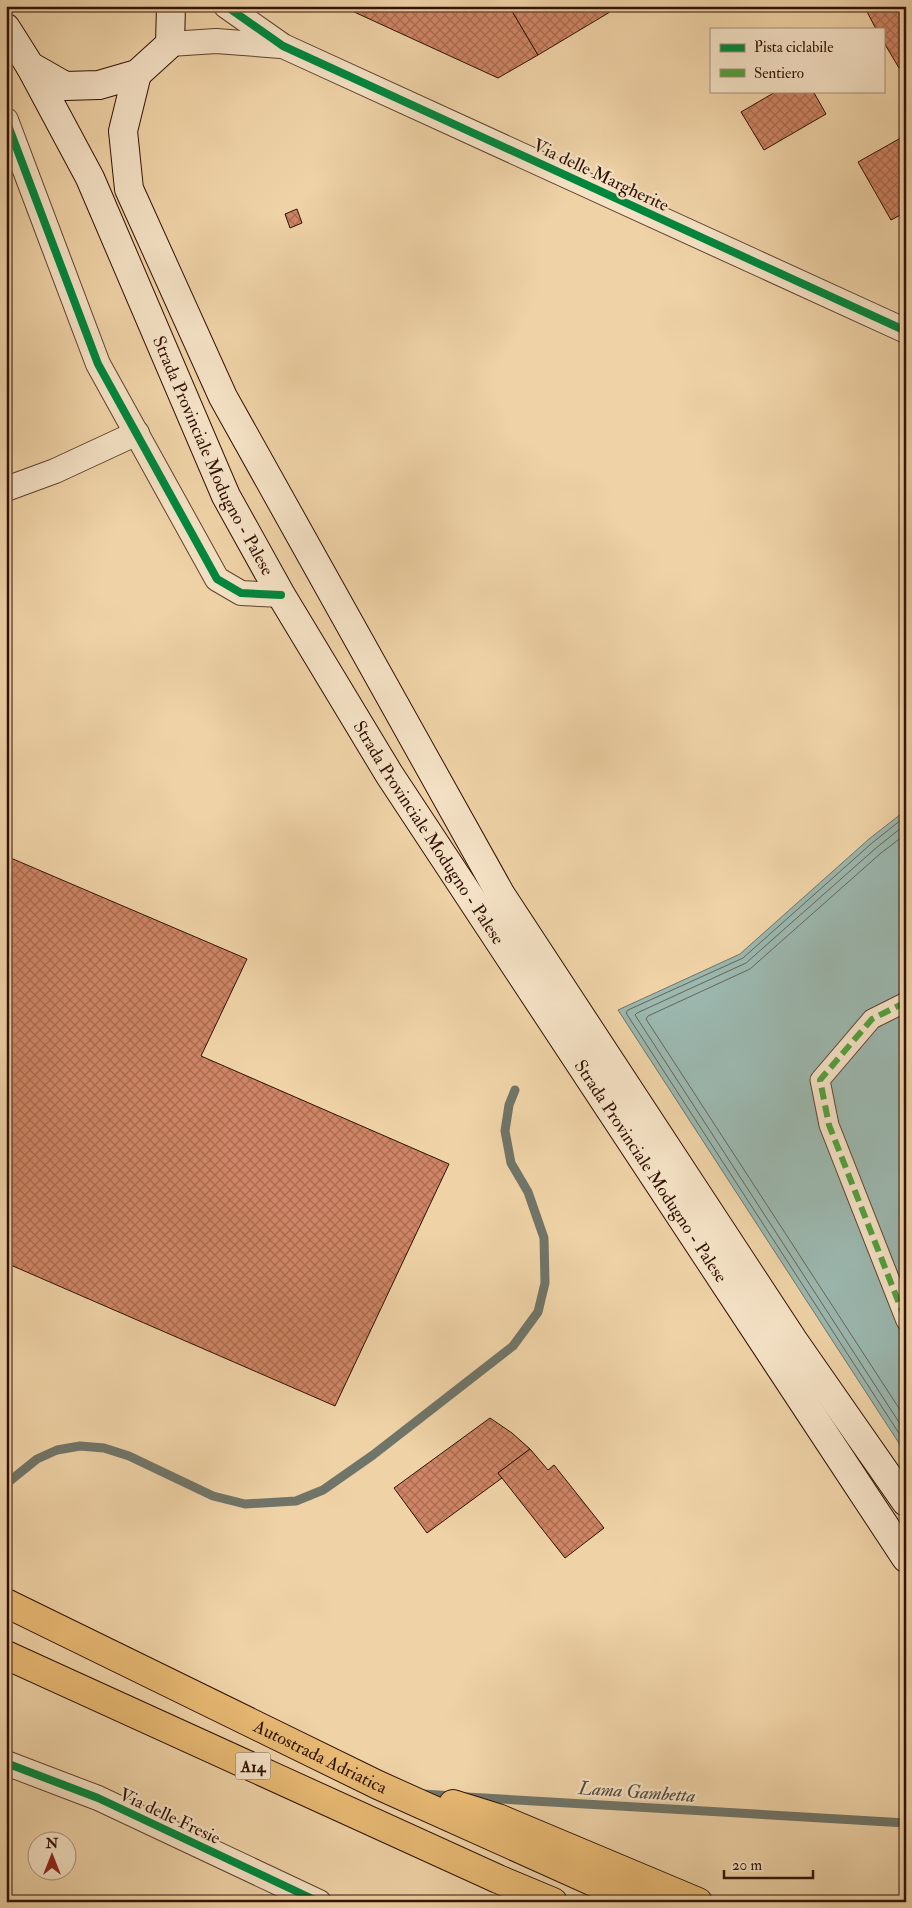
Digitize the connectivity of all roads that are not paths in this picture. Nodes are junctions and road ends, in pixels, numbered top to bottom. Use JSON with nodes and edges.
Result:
{"nodes":[{"id":1,"x":171,"y":6,"type":"edge"},
{"id":2,"x":226,"y":6,"type":"edge"},
{"id":3,"x":6,"y":28,"type":"edge"},
{"id":4,"x":170,"y":44,"type":"junction"},
{"id":5,"x":283,"y":46,"type":"junction"},
{"id":6,"x":30,"y":66,"type":"junction"},
{"id":7,"x":137,"y":74,"type":"junction"},
{"id":8,"x":6,"y":120,"type":"edge"},
{"id":9,"x":906,"y":331,"type":"edge"},
{"id":10,"x":137,"y":433,"type":"junction"},
{"id":11,"x":6,"y":489,"type":"edge"},
{"id":12,"x":281,"y":595,"type":"junction"},
{"id":13,"x":906,"y":1002,"type":"edge"},
{"id":14,"x":906,"y":1321,"type":"edge"},
{"id":15,"x":906,"y":1502,"type":"edge"},
{"id":16,"x":906,"y":1558,"type":"edge"},
{"id":17,"x":6,"y":1603,"type":"edge"},
{"id":18,"x":6,"y":1655,"type":"edge"},
{"id":19,"x":6,"y":1763,"type":"edge"},
{"id":20,"x":438,"y":1807,"type":"junction"},
{"id":21,"x":498,"y":1879,"type":"junction"},
{"id":22,"x":319,"y":1902,"type":"edge"},
{"id":23,"x":540,"y":1902,"type":"edge"},
{"id":24,"x":553,"y":1902,"type":"edge"},
{"id":25,"x":638,"y":1902,"type":"edge"},
{"id":26,"x":698,"y":1902,"type":"edge"}],
"edges":[{"from":1,"to":4,"type":"main road"},
{"from":2,"to":5,"type":"street"},
{"from":3,"to":6,"type":"main road","name":"Strada Provinciale Modugno - Palese"},
{"from":4,"to":5,"type":"street"},
{"from":4,"to":7,"type":"main road","name":"Strada Provinciale Modugno - Palese"},
{"from":5,"to":9,"type":"street","name":"Via delle Margherite"},
{"from":6,"to":7,"type":"main road","name":"Strada Provinciale Modugno - Palese"},
{"from":6,"to":12,"type":"main road","name":"Strada Provinciale Modugno - Palese"},
{"from":7,"to":15,"type":"main road","name":"Strada Provinciale Modugno - Palese"},
{"from":8,"to":10,"type":"street"},
{"from":10,"to":11,"type":"street"},
{"from":10,"to":12,"type":"street"},
{"from":12,"to":16,"type":"main road","name":"Strada Provinciale Modugno - Palese"},
{"from":13,"to":14,"type":"street"},
{"from":17,"to":20,"type":"highway","name":"Autostrada Adriatica","number":"A14"},
{"from":18,"to":21,"type":"highway","name":"Autostrada Adriatica","number":"A14"},
{"from":19,"to":22,"type":"street","name":"Via delle Fresie"},
{"from":20,"to":25,"type":"highway","number":"A14"},
{"from":20,"to":26,"type":"highway","number":"A14"},
{"from":21,"to":23,"type":"highway","number":"A14"},
{"from":21,"to":24,"type":"highway","name":"Autostrada Adriatica","number":"A14"}]}
